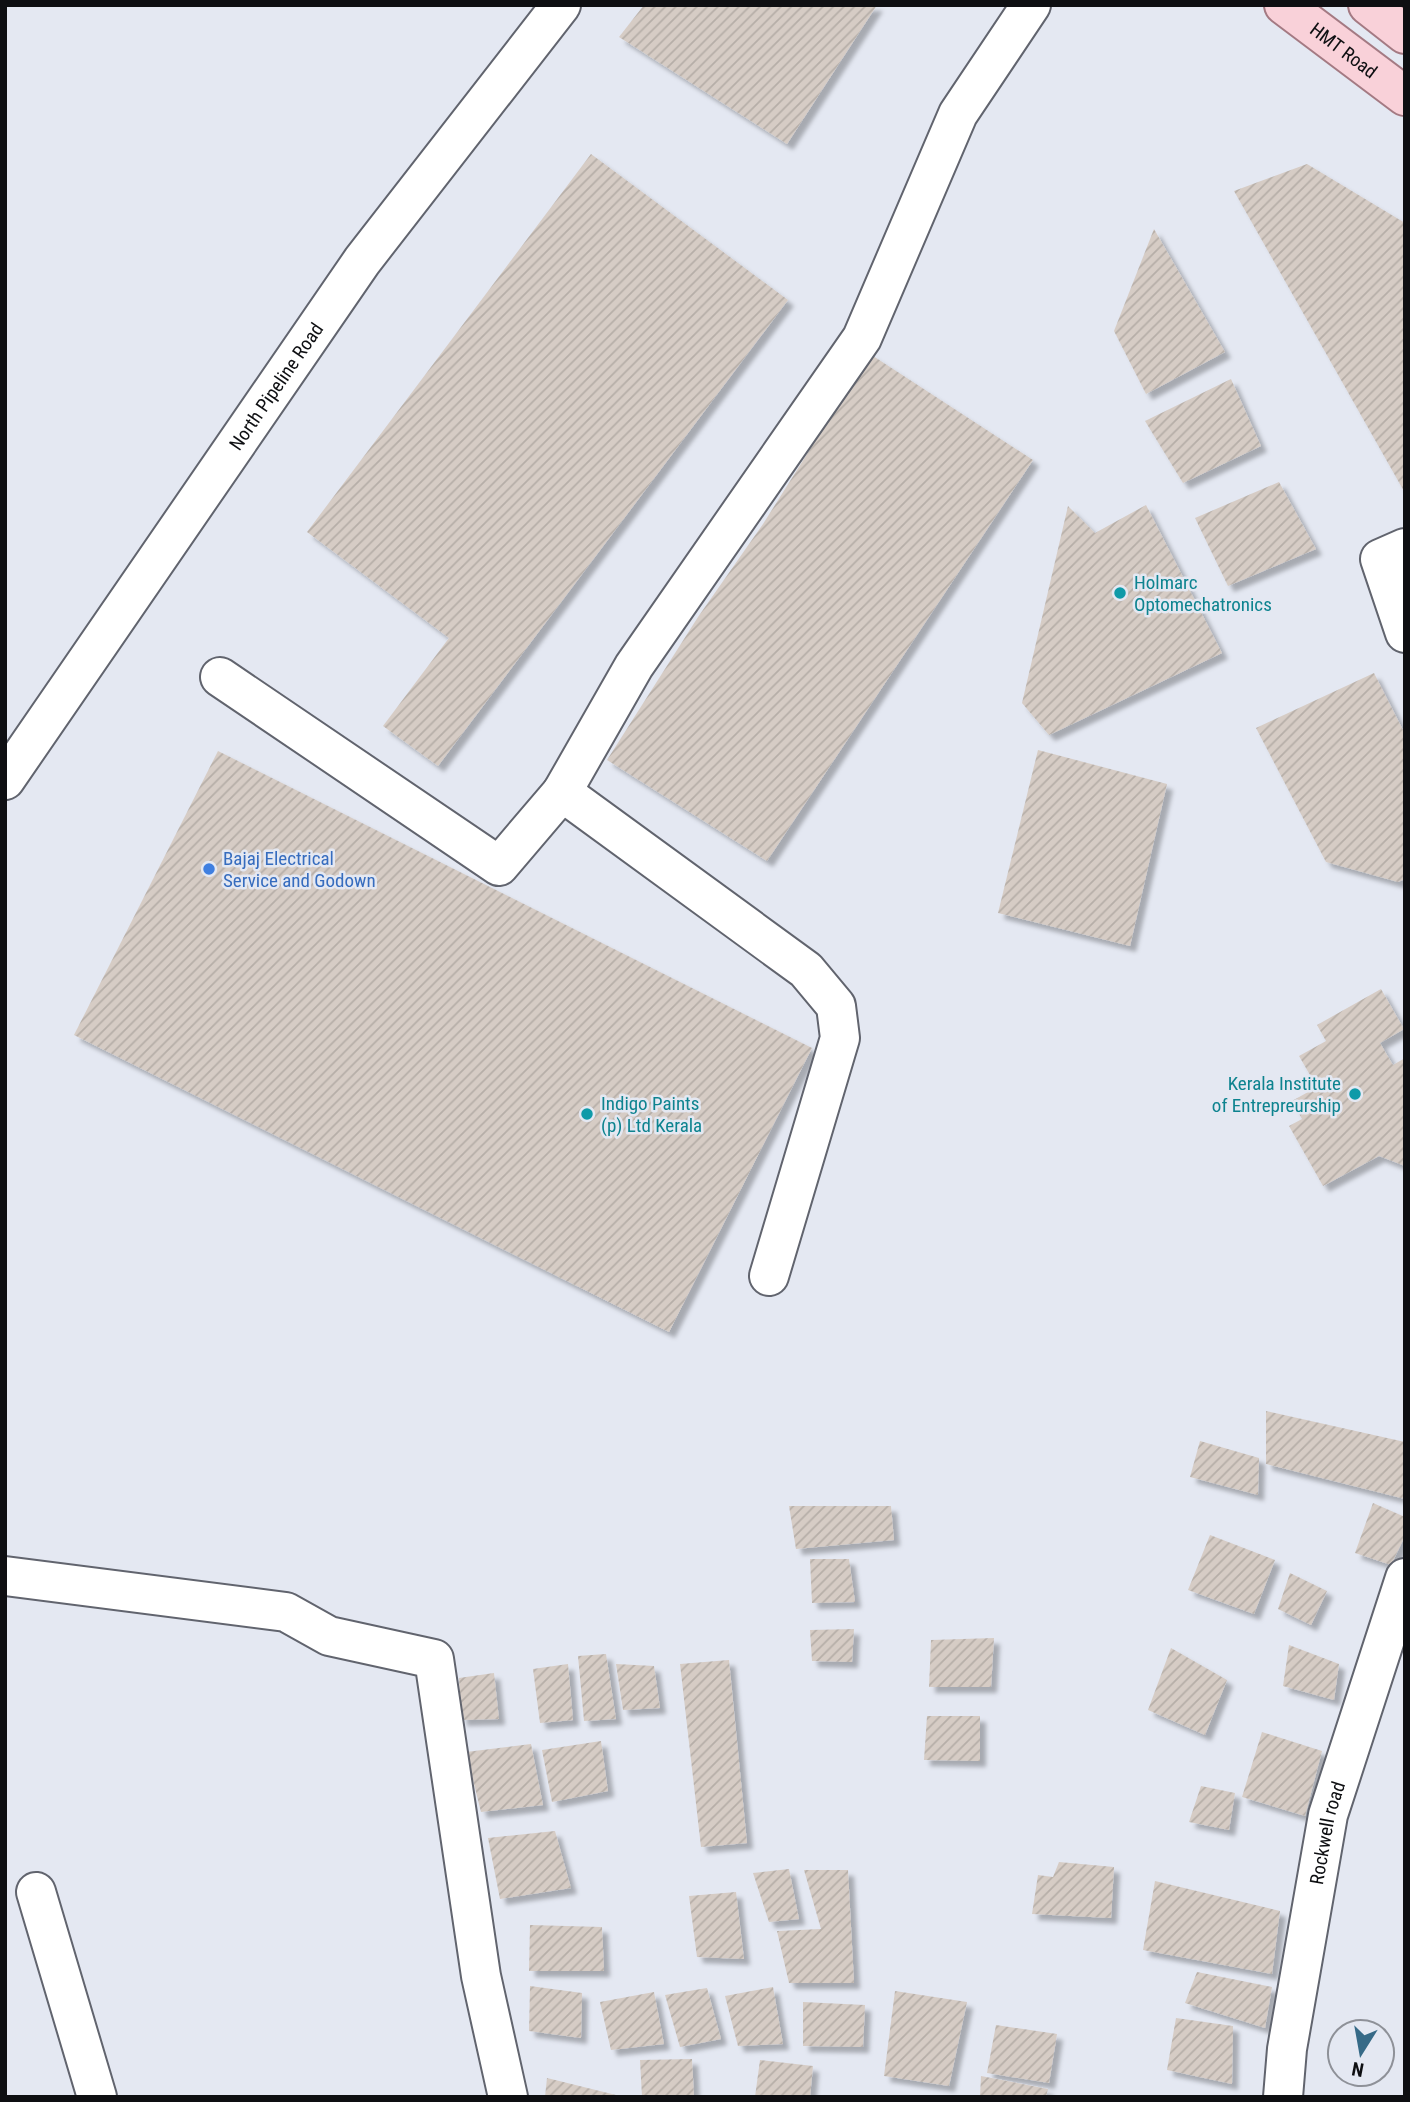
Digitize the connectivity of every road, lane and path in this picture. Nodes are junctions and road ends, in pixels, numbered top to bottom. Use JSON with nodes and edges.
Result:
{"nodes":[{"id":1,"x":561,"y":5,"type":"edge"},
{"id":2,"x":1031,"y":5,"type":"edge"},
{"id":3,"x":1284,"y":5,"type":"edge"},
{"id":4,"x":1368,"y":5,"type":"edge"},
{"id":5,"x":1405,"y":34,"type":"edge"},
{"id":6,"x":1405,"y":96,"type":"edge"},
{"id":7,"x":1405,"y":548,"type":"edge"},
{"id":8,"x":1405,"y":633,"type":"edge"},
{"id":9,"x":220,"y":677,"type":"dead end"},
{"id":10,"x":5,"y":780,"type":"edge"},
{"id":11,"x":562,"y":792,"type":"junction"},
{"id":12,"x":769,"y":1276,"type":"dead end"},
{"id":13,"x":5,"y":1576,"type":"edge"},
{"id":14,"x":1405,"y":1578,"type":"edge"},
{"id":15,"x":36,"y":1892,"type":"dead end"},
{"id":16,"x":96,"y":2097,"type":"edge"},
{"id":17,"x":508,"y":2097,"type":"edge"},
{"id":18,"x":1283,"y":2097,"type":"edge"}],
"edges":[{"from":1,"to":10,"type":"street","name":"North Pipeline Road"},
{"from":2,"to":11,"type":"street"},
{"from":3,"to":6,"type":"main road","name":"HMT Road"},
{"from":4,"to":5,"type":"main road"},
{"from":7,"to":8,"type":"street"},
{"from":9,"to":11,"type":"street"},
{"from":11,"to":12,"type":"street"},
{"from":13,"to":17,"type":"street"},
{"from":14,"to":18,"type":"street","name":"Rockwell road"},
{"from":15,"to":16,"type":"street"}]}
